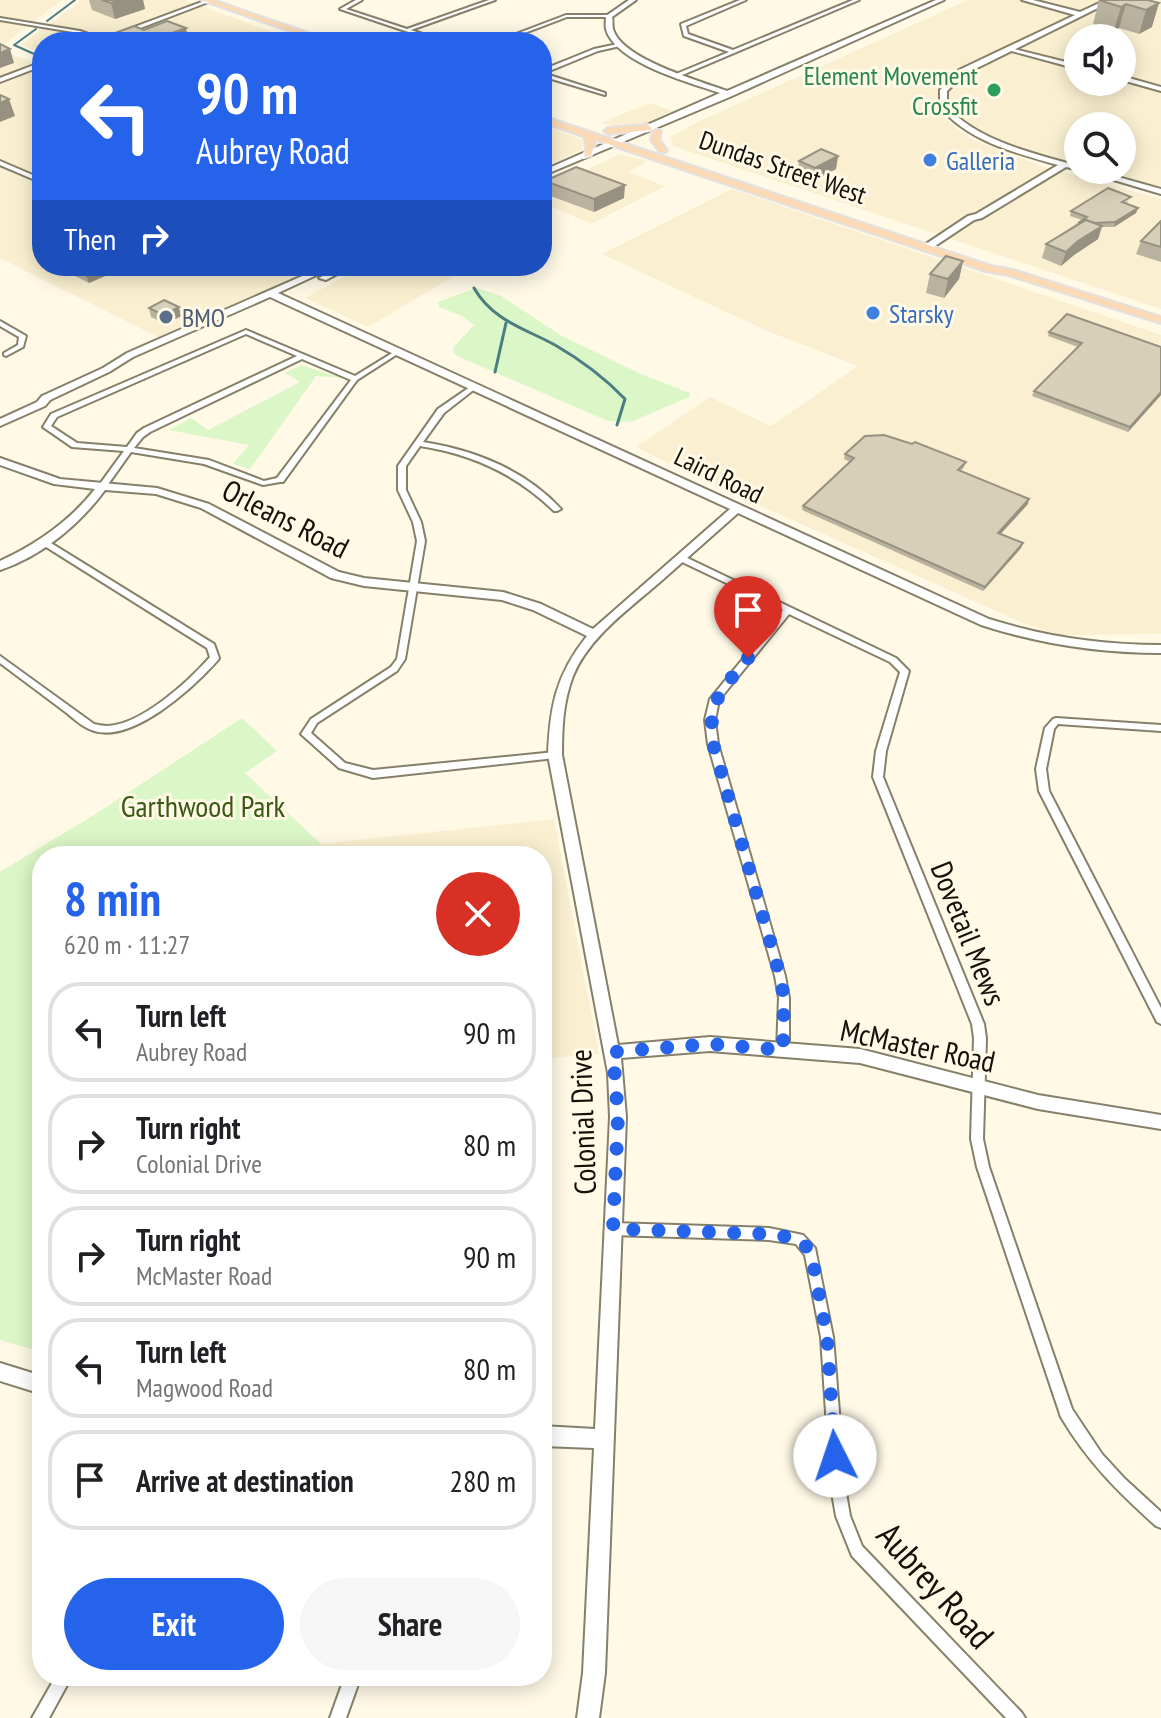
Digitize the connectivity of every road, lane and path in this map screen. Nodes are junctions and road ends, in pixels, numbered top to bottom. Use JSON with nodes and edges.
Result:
{"nodes":[{"id":1,"x":210,"y":0,"type":"edge"},
{"id":2,"x":360,"y":0,"type":"edge"},
{"id":3,"x":493,"y":0,"type":"edge"},
{"id":4,"x":633,"y":0,"type":"edge"},
{"id":5,"x":744,"y":0,"type":"edge"},
{"id":6,"x":857,"y":0,"type":"edge"},
{"id":7,"x":941,"y":0,"type":"edge"},
{"id":8,"x":1025,"y":0,"type":"edge"},
{"id":9,"x":1035,"y":0,"type":"edge"},
{"id":10,"x":1111,"y":0,"type":"edge"},
{"id":11,"x":1047,"y":5,"type":"junction"},
{"id":12,"x":1079,"y":14,"type":"junction"},
{"id":13,"x":609,"y":16,"type":"junction"},
{"id":14,"x":0,"y":19,"type":"edge"},
{"id":15,"x":407,"y":30,"type":"junction"},
{"id":16,"x":80,"y":32,"type":"edge"},
{"id":17,"x":125,"y":32,"type":"edge"},
{"id":18,"x":301,"y":32,"type":"edge"},
{"id":19,"x":413,"y":32,"type":"edge"},
{"id":20,"x":524,"y":32,"type":"edge"},
{"id":21,"x":618,"y":45,"type":"junction"},
{"id":22,"x":1010,"y":49,"type":"junction"},
{"id":23,"x":734,"y":52,"type":"junction"},
{"id":24,"x":1064,"y":63,"type":"edge"},
{"id":25,"x":32,"y":68,"type":"edge"},
{"id":26,"x":552,"y":68,"type":"edge"},
{"id":27,"x":678,"y":75,"type":"junction"},
{"id":28,"x":552,"y":78,"type":"edge"},
{"id":29,"x":0,"y":80,"type":"edge"},
{"id":30,"x":1136,"y":82,"type":"edge"},
{"id":31,"x":1161,"y":89,"type":"edge"},
{"id":32,"x":603,"y":94,"type":"dead end"},
{"id":33,"x":730,"y":94,"type":"junction"},
{"id":34,"x":552,"y":111,"type":"edge"},
{"id":35,"x":552,"y":123,"type":"edge"},
{"id":36,"x":652,"y":129,"type":"junction"},
{"id":37,"x":608,"y":131,"type":"junction"},
{"id":38,"x":587,"y":135,"type":"junction"},
{"id":39,"x":631,"y":139,"type":"junction"},
{"id":40,"x":616,"y":145,"type":"junction"},
{"id":41,"x":663,"y":150,"type":"junction"},
{"id":42,"x":587,"y":155,"type":"junction"},
{"id":43,"x":0,"y":163,"type":"edge"},
{"id":44,"x":1064,"y":164,"type":"edge"},
{"id":45,"x":1064,"y":165,"type":"edge"},
{"id":46,"x":552,"y":170,"type":"edge"},
{"id":47,"x":32,"y":177,"type":"edge"},
{"id":48,"x":552,"y":177,"type":"edge"},
{"id":49,"x":1133,"y":184,"type":"edge"},
{"id":50,"x":1161,"y":192,"type":"edge"},
{"id":51,"x":936,"y":246,"type":"junction"},
{"id":52,"x":312,"y":276,"type":"edge"},
{"id":53,"x":322,"y":276,"type":"edge"},
{"id":54,"x":274,"y":295,"type":"junction"},
{"id":55,"x":1159,"y":321,"type":"edge"},
{"id":56,"x":0,"y":323,"type":"edge"},
{"id":57,"x":396,"y":353,"type":"junction"},
{"id":58,"x":6,"y":354,"type":"dead end"},
{"id":59,"x":303,"y":356,"type":"junction"},
{"id":60,"x":355,"y":379,"type":"junction"},
{"id":61,"x":472,"y":388,"type":"junction"},
{"id":62,"x":46,"y":398,"type":"junction"},
{"id":63,"x":0,"y":413,"type":"edge"},
{"id":64,"x":0,"y":423,"type":"edge"},
{"id":65,"x":419,"y":444,"type":"junction"},
{"id":66,"x":130,"y":451,"type":"junction"},
{"id":67,"x":0,"y":461,"type":"edge"},
{"id":68,"x":101,"y":488,"type":"junction"},
{"id":69,"x":737,"y":508,"type":"junction"},
{"id":70,"x":557,"y":509,"type":"dead end"},
{"id":71,"x":46,"y":543,"type":"junction"},
{"id":72,"x":681,"y":558,"type":"junction"},
{"id":73,"x":0,"y":566,"type":"edge"},
{"id":74,"x":414,"y":585,"type":"junction"},
{"id":75,"x":787,"y":611,"type":"junction"},
{"id":76,"x":594,"y":634,"type":"junction"},
{"id":77,"x":1161,"y":649,"type":"edge"},
{"id":78,"x":0,"y":659,"type":"edge"},
{"id":79,"x":1161,"y":728,"type":"edge"},
{"id":80,"x":555,"y":755,"type":"junction"},
{"id":81,"x":1161,"y":1019,"type":"edge"},
{"id":82,"x":783,"y":1050,"type":"junction"},
{"id":83,"x":613,"y":1052,"type":"junction"},
{"id":84,"x":979,"y":1086,"type":"junction"},
{"id":85,"x":1161,"y":1122,"type":"edge"},
{"id":86,"x":613,"y":1229,"type":"junction"},
{"id":87,"x":0,"y":1372,"type":"edge"},
{"id":88,"x":32,"y":1382,"type":"edge"},
{"id":89,"x":552,"y":1436,"type":"edge"},
{"id":90,"x":604,"y":1439,"type":"junction"},
{"id":91,"x":1161,"y":1521,"type":"edge"},
{"id":92,"x":58,"y":1686,"type":"edge"},
{"id":93,"x":349,"y":1686,"type":"edge"},
{"id":94,"x":40,"y":1718,"type":"edge"},
{"id":95,"x":338,"y":1718,"type":"edge"},
{"id":96,"x":588,"y":1718,"type":"edge"},
{"id":97,"x":1017,"y":1718,"type":"edge"}],
"edges":[{"from":1,"to":17,"type":"street"},
{"from":1,"to":18,"type":"main road"},
{"from":2,"to":15,"type":"street"},
{"from":3,"to":15,"type":"street"},
{"from":4,"to":13,"type":"street"},
{"from":5,"to":23,"type":"street"},
{"from":6,"to":23,"type":"street"},
{"from":7,"to":33,"type":"street"},
{"from":8,"to":11,"type":"street"},
{"from":9,"to":11,"type":"street"},
{"from":10,"to":12,"type":"street"},
{"from":11,"to":12,"type":"street"},
{"from":12,"to":22,"type":"street"},
{"from":13,"to":20,"type":"street"},
{"from":13,"to":21,"type":"street"},
{"from":14,"to":16,"type":"street"},
{"from":15,"to":19,"type":"street"},
{"from":21,"to":26,"type":"street"},
{"from":21,"to":27,"type":"street"},
{"from":22,"to":24,"type":"street"},
{"from":22,"to":44,"type":"street"},
{"from":23,"to":27,"type":"street"},
{"from":25,"to":29,"type":"street"},
{"from":27,"to":33,"type":"street"},
{"from":28,"to":32,"type":"street"},
{"from":30,"to":31,"type":"street"},
{"from":33,"to":36,"type":"street"},
{"from":34,"to":37,"type":"main road","name":"Dundas Street West"},
{"from":35,"to":38,"type":"main road","name":"Dundas Street West"},
{"from":36,"to":37,"type":"main road"},
{"from":36,"to":39,"type":"street"},
{"from":36,"to":41,"type":"main road"},
{"from":37,"to":39,"type":"main road","name":"Dundas Street West"},
{"from":38,"to":40,"type":"main road","name":"Dundas Street West"},
{"from":38,"to":42,"type":"main road"},
{"from":39,"to":40,"type":"street"},
{"from":39,"to":41,"type":"main road","name":"Dundas Street West"},
{"from":40,"to":42,"type":"street"},
{"from":40,"to":48,"type":"street"},
{"from":40,"to":51,"type":"main road","name":"Dundas Street West"},
{"from":41,"to":51,"type":"main road","name":"Dundas Street West"},
{"from":42,"to":46,"type":"street"},
{"from":43,"to":47,"type":"street"},
{"from":45,"to":51,"type":"street"},
{"from":49,"to":50,"type":"street"},
{"from":51,"to":55,"type":"main road","name":"Dundas Street West"},
{"from":52,"to":54,"type":"street"},
{"from":53,"to":54,"type":"street"},
{"from":54,"to":57,"type":"street","name":"Laird Road"},
{"from":54,"to":62,"type":"street"},
{"from":56,"to":58,"type":"street"},
{"from":57,"to":60,"type":"street"},
{"from":57,"to":61,"type":"street","name":"Laird Road"},
{"from":59,"to":60,"type":"street"},
{"from":59,"to":66,"type":"street"},
{"from":59,"to":66,"type":"street"},
{"from":60,"to":66,"type":"street"},
{"from":61,"to":65,"type":"street"},
{"from":61,"to":69,"type":"street","name":"Laird Road"},
{"from":62,"to":63,"type":"street"},
{"from":62,"to":64,"type":"street"},
{"from":65,"to":70,"type":"street"},
{"from":65,"to":74,"type":"street"},
{"from":66,"to":68,"type":"street"},
{"from":67,"to":68,"type":"street","name":"Orleans Road"},
{"from":68,"to":71,"type":"street"},
{"from":68,"to":74,"type":"street","name":"Orleans Road"},
{"from":69,"to":72,"type":"street","name":"Colonial Drive"},
{"from":69,"to":77,"type":"street","name":"Laird Road"},
{"from":71,"to":73,"type":"street"},
{"from":71,"to":78,"type":"street"},
{"from":72,"to":75,"type":"street","name":"Dovetail Mews"},
{"from":72,"to":76,"type":"street","name":"Colonial Drive"},
{"from":74,"to":76,"type":"street","name":"Orleans Road"},
{"from":74,"to":80,"type":"street"},
{"from":75,"to":82,"type":"street"},
{"from":75,"to":84,"type":"street","name":"Dovetail Mews"},
{"from":76,"to":80,"type":"street","name":"Colonial Drive"},
{"from":79,"to":81,"type":"street"},
{"from":80,"to":83,"type":"street","name":"Colonial Drive"},
{"from":82,"to":83,"type":"street","name":"McMaster Road"},
{"from":82,"to":84,"type":"street","name":"McMaster Road"},
{"from":83,"to":86,"type":"street","name":"Colonial Drive"},
{"from":84,"to":85,"type":"street","name":"McMaster Road"},
{"from":84,"to":91,"type":"street","name":"Dovetail Mews"},
{"from":86,"to":90,"type":"street","name":"Colonial Drive"},
{"from":86,"to":97,"type":"street","name":"Aubrey Road"},
{"from":87,"to":88,"type":"street"},
{"from":89,"to":90,"type":"street"},
{"from":90,"to":96,"type":"street","name":"Colonial Drive"},
{"from":92,"to":94,"type":"street"},
{"from":93,"to":95,"type":"street"}]}
